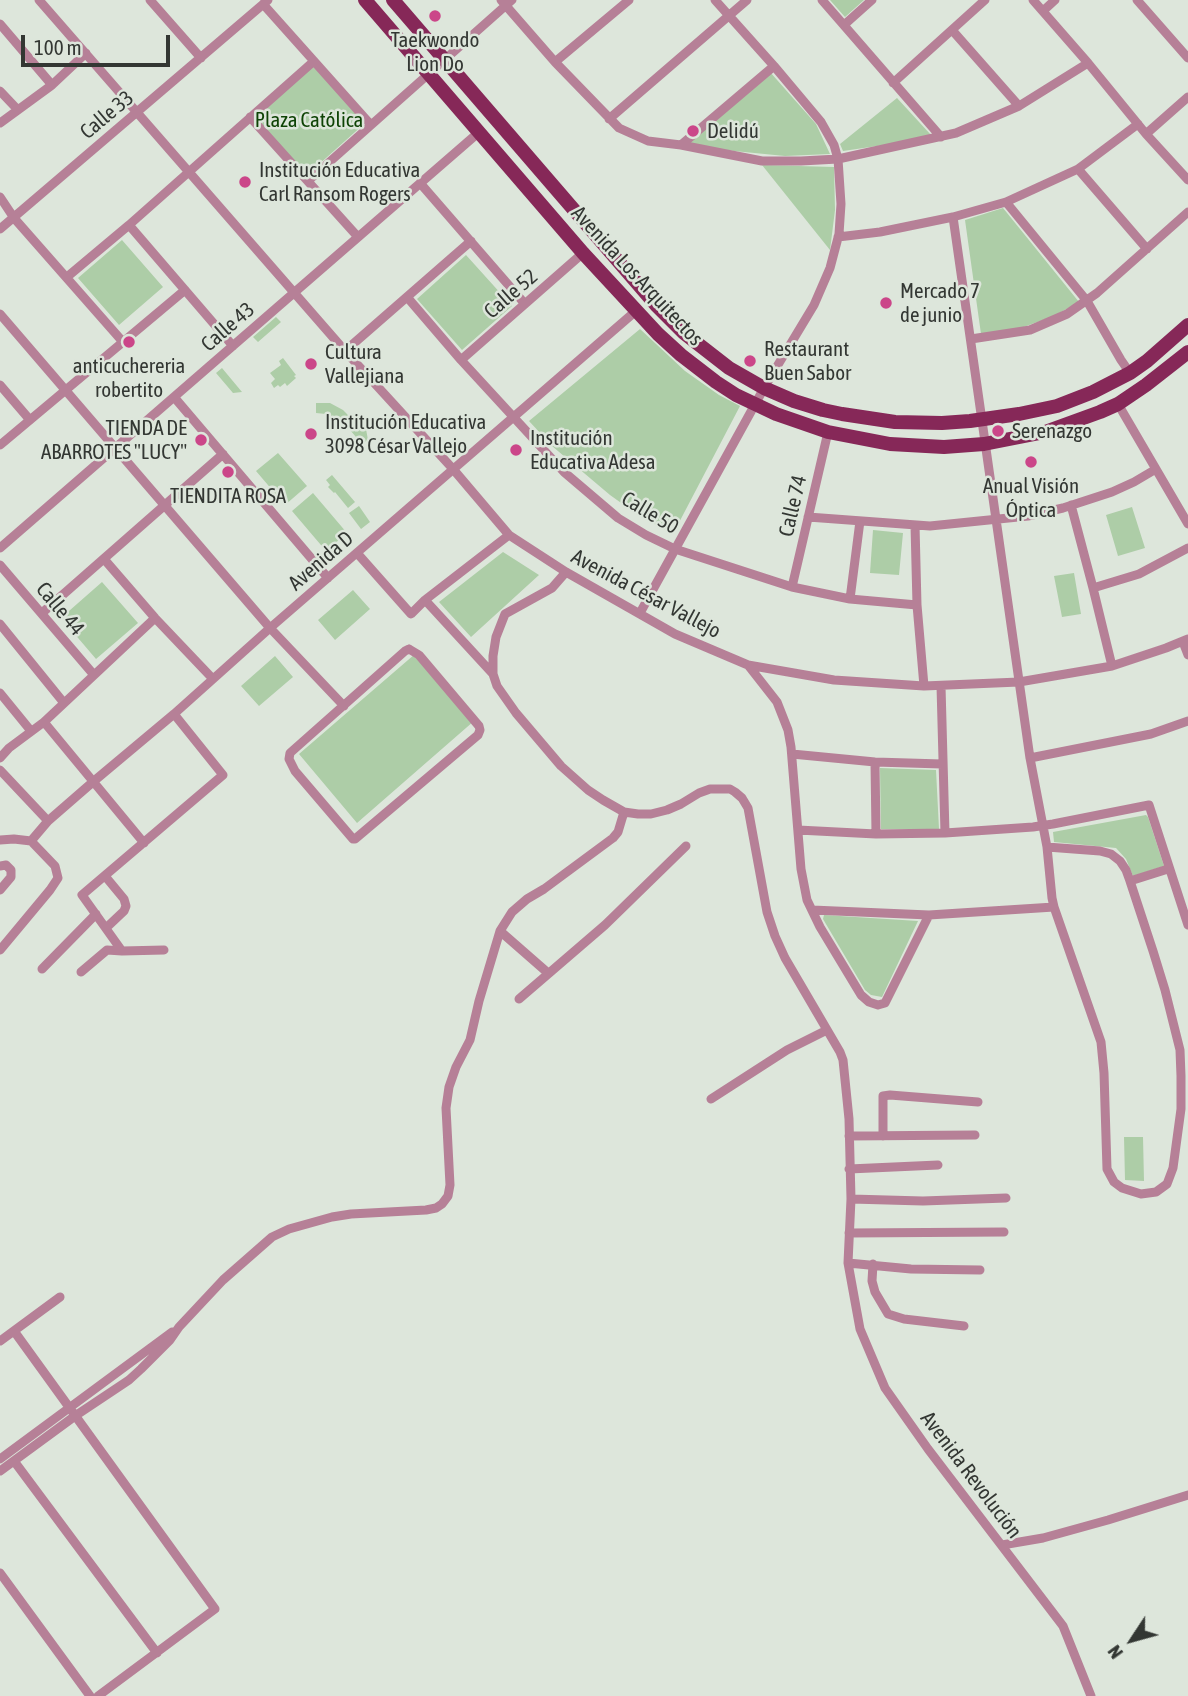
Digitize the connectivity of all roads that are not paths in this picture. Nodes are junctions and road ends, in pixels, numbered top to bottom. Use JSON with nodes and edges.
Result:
{"nodes":[{"id":1,"x":39,"y":0,"type":"edge"},
{"id":2,"x":151,"y":0,"type":"edge"},
{"id":3,"x":365,"y":0,"type":"edge"},
{"id":4,"x":393,"y":0,"type":"edge"},
{"id":5,"x":629,"y":0,"type":"edge"},
{"id":6,"x":715,"y":0,"type":"edge"},
{"id":7,"x":747,"y":0,"type":"edge"},
{"id":8,"x":822,"y":0,"type":"edge"},
{"id":9,"x":872,"y":0,"type":"edge"},
{"id":10,"x":985,"y":0,"type":"edge"},
{"id":11,"x":1032,"y":0,"type":"edge"},
{"id":12,"x":1055,"y":0,"type":"edge"},
{"id":13,"x":1137,"y":0,"type":"edge"},
{"id":14,"x":266,"y":2,"type":"edge"},
{"id":15,"x":507,"y":2,"type":"edge"},
{"id":16,"x":1043,"y":11,"type":"junction"},
{"id":17,"x":729,"y":15,"type":"junction"},
{"id":18,"x":0,"y":24,"type":"edge"},
{"id":19,"x":844,"y":25,"type":"junction"},
{"id":20,"x":952,"y":30,"type":"junction"},
{"id":21,"x":86,"y":53,"type":"junction"},
{"id":22,"x":201,"y":58,"type":"junction"},
{"id":23,"x":1188,"y":58,"type":"edge"},
{"id":24,"x":445,"y":60,"type":"junction"},
{"id":25,"x":314,"y":61,"type":"junction"},
{"id":26,"x":555,"y":62,"type":"junction"},
{"id":27,"x":1088,"y":63,"type":"junction"},
{"id":28,"x":774,"y":66,"type":"junction"},
{"id":29,"x":428,"y":74,"type":"junction"},
{"id":30,"x":893,"y":83,"type":"junction"},
{"id":31,"x":52,"y":85,"type":"junction"},
{"id":32,"x":0,"y":90,"type":"edge"},
{"id":33,"x":1188,"y":96,"type":"edge"},
{"id":34,"x":1019,"y":106,"type":"junction"},
{"id":35,"x":18,"y":110,"type":"junction"},
{"id":36,"x":138,"y":113,"type":"junction"},
{"id":37,"x":250,"y":117,"type":"junction"},
{"id":38,"x":609,"y":119,"type":"junction"},
{"id":39,"x":0,"y":123,"type":"edge"},
{"id":40,"x":1138,"y":124,"type":"junction"},
{"id":41,"x":371,"y":125,"type":"junction"},
{"id":42,"x":478,"y":133,"type":"junction"},
{"id":43,"x":1146,"y":134,"type":"junction"},
{"id":44,"x":941,"y":137,"type":"junction"},
{"id":45,"x":681,"y":145,"type":"junction"},
{"id":46,"x":838,"y":159,"type":"junction"},
{"id":47,"x":1078,"y":169,"type":"junction"},
{"id":48,"x":190,"y":171,"type":"junction"},
{"id":49,"x":1188,"y":180,"type":"edge"},
{"id":50,"x":308,"y":181,"type":"junction"},
{"id":51,"x":420,"y":183,"type":"junction"},
{"id":52,"x":0,"y":197,"type":"edge"},
{"id":53,"x":1006,"y":202,"type":"junction"},
{"id":54,"x":1188,"y":212,"type":"edge"},
{"id":55,"x":953,"y":217,"type":"junction"},
{"id":56,"x":14,"y":218,"type":"junction"},
{"id":57,"x":129,"y":225,"type":"junction"},
{"id":58,"x":0,"y":229,"type":"edge"},
{"id":59,"x":358,"y":237,"type":"junction"},
{"id":60,"x":838,"y":237,"type":"junction"},
{"id":61,"x":471,"y":241,"type":"junction"},
{"id":62,"x":1147,"y":249,"type":"junction"},
{"id":63,"x":583,"y":254,"type":"junction"},
{"id":64,"x":66,"y":277,"type":"junction"},
{"id":65,"x":185,"y":290,"type":"junction"},
{"id":66,"x":294,"y":292,"type":"junction"},
{"id":67,"x":407,"y":296,"type":"junction"},
{"id":68,"x":1087,"y":301,"type":"junction"},
{"id":69,"x":525,"y":304,"type":"junction"},
{"id":70,"x":637,"y":310,"type":"junction"},
{"id":71,"x":0,"y":314,"type":"edge"},
{"id":72,"x":1188,"y":325,"type":"edge"},
{"id":73,"x":971,"y":340,"type":"junction"},
{"id":74,"x":123,"y":342,"type":"junction"},
{"id":75,"x":233,"y":346,"type":"junction"},
{"id":76,"x":345,"y":351,"type":"junction"},
{"id":77,"x":1187,"y":357,"type":"edge"},
{"id":78,"x":461,"y":360,"type":"junction"},
{"id":79,"x":1130,"y":373,"type":"junction"},
{"id":80,"x":0,"y":385,"type":"edge"},
{"id":81,"x":764,"y":388,"type":"junction"},
{"id":82,"x":66,"y":390,"type":"junction"},
{"id":83,"x":174,"y":397,"type":"junction"},
{"id":84,"x":755,"y":404,"type":"junction"},
{"id":85,"x":1118,"y":404,"type":"junction"},
{"id":86,"x":515,"y":418,"type":"junction"},
{"id":87,"x":30,"y":420,"type":"junction"},
{"id":88,"x":982,"y":420,"type":"junction"},
{"id":89,"x":828,"y":432,"type":"junction"},
{"id":90,"x":984,"y":444,"type":"junction"},
{"id":91,"x":0,"y":445,"type":"edge"},
{"id":92,"x":115,"y":448,"type":"junction"},
{"id":93,"x":223,"y":454,"type":"junction"},
{"id":94,"x":453,"y":469,"type":"junction"},
{"id":95,"x":1156,"y":469,"type":"junction"},
{"id":96,"x":1071,"y":505,"type":"junction"},
{"id":97,"x":165,"y":506,"type":"junction"},
{"id":98,"x":808,"y":517,"type":"junction"},
{"id":99,"x":996,"y":520,"type":"junction"},
{"id":100,"x":860,"y":521,"type":"junction"},
{"id":101,"x":1188,"y":524,"type":"edge"},
{"id":102,"x":915,"y":525,"type":"junction"},
{"id":103,"x":509,"y":535,"type":"junction"},
{"id":104,"x":0,"y":548,"type":"edge"},
{"id":105,"x":1188,"y":548,"type":"edge"},
{"id":106,"x":676,"y":549,"type":"junction"},
{"id":107,"x":357,"y":553,"type":"junction"},
{"id":108,"x":104,"y":559,"type":"junction"},
{"id":109,"x":0,"y":565,"type":"edge"},
{"id":110,"x":566,"y":572,"type":"junction"},
{"id":111,"x":328,"y":578,"type":"junction"},
{"id":112,"x":792,"y":587,"type":"junction"},
{"id":113,"x":1093,"y":587,"type":"junction"},
{"id":114,"x":850,"y":599,"type":"junction"},
{"id":115,"x":425,"y":600,"type":"junction"},
{"id":116,"x":917,"y":606,"type":"junction"},
{"id":117,"x":42,"y":613,"type":"junction"},
{"id":118,"x":640,"y":613,"type":"junction"},
{"id":119,"x":155,"y":618,"type":"junction"},
{"id":120,"x":0,"y":624,"type":"edge"},
{"id":121,"x":271,"y":628,"type":"junction"},
{"id":122,"x":1186,"y":641,"type":"edge"},
{"id":123,"x":1188,"y":655,"type":"edge"},
{"id":124,"x":748,"y":665,"type":"junction"},
{"id":125,"x":1112,"y":666,"type":"junction"},
{"id":126,"x":493,"y":674,"type":"junction"},
{"id":127,"x":94,"y":675,"type":"junction"},
{"id":128,"x":213,"y":679,"type":"junction"},
{"id":129,"x":1019,"y":682,"type":"junction"},
{"id":130,"x":924,"y":686,"type":"junction"},
{"id":131,"x":941,"y":686,"type":"junction"},
{"id":132,"x":0,"y":692,"type":"edge"},
{"id":133,"x":64,"y":703,"type":"junction"},
{"id":134,"x":344,"y":706,"type":"junction"},
{"id":135,"x":174,"y":714,"type":"junction"},
{"id":136,"x":1188,"y":720,"type":"edge"},
{"id":137,"x":44,"y":722,"type":"junction"},
{"id":138,"x":31,"y":731,"type":"junction"},
{"id":139,"x":792,"y":754,"type":"junction"},
{"id":140,"x":0,"y":758,"type":"edge"},
{"id":141,"x":1030,"y":758,"type":"junction"},
{"id":142,"x":875,"y":762,"type":"junction"},
{"id":143,"x":942,"y":764,"type":"junction"},
{"id":144,"x":0,"y":771,"type":"edge"},
{"id":145,"x":94,"y":780,"type":"junction"},
{"id":146,"x":624,"y":812,"type":"junction"},
{"id":147,"x":48,"y":821,"type":"junction"},
{"id":148,"x":1043,"y":826,"type":"junction"},
{"id":149,"x":798,"y":830,"type":"junction"},
{"id":150,"x":945,"y":833,"type":"junction"},
{"id":151,"x":876,"y":834,"type":"junction"},
{"id":152,"x":0,"y":840,"type":"edge"},
{"id":153,"x":31,"y":841,"type":"junction"},
{"id":154,"x":144,"y":843,"type":"junction"},
{"id":155,"x":686,"y":846,"type":"dead end"},
{"id":156,"x":1047,"y":847,"type":"junction"},
{"id":157,"x":0,"y":866,"type":"edge"},
{"id":158,"x":1168,"y":869,"type":"junction"},
{"id":159,"x":105,"y":876,"type":"junction"},
{"id":160,"x":1130,"y":881,"type":"junction"},
{"id":161,"x":0,"y":890,"type":"edge"},
{"id":162,"x":1054,"y":907,"type":"junction"},
{"id":163,"x":812,"y":910,"type":"junction"},
{"id":164,"x":96,"y":914,"type":"junction"},
{"id":165,"x":929,"y":915,"type":"junction"},
{"id":166,"x":1188,"y":926,"type":"edge"},
{"id":167,"x":106,"y":928,"type":"junction"},
{"id":168,"x":500,"y":931,"type":"junction"},
{"id":169,"x":0,"y":950,"type":"edge"},
{"id":170,"x":164,"y":950,"type":"dead end"},
{"id":171,"x":122,"y":951,"type":"junction"},
{"id":172,"x":42,"y":969,"type":"dead end"},
{"id":173,"x":81,"y":972,"type":"dead end"},
{"id":174,"x":548,"y":973,"type":"junction"},
{"id":175,"x":519,"y":999,"type":"dead end"},
{"id":176,"x":827,"y":1030,"type":"junction"},
{"id":177,"x":711,"y":1099,"type":"dead end"},
{"id":178,"x":978,"y":1102,"type":"dead end"},
{"id":179,"x":975,"y":1135,"type":"dead end"},
{"id":180,"x":849,"y":1136,"type":"junction"},
{"id":181,"x":883,"y":1136,"type":"junction"},
{"id":182,"x":938,"y":1165,"type":"dead end"},
{"id":183,"x":849,"y":1168,"type":"junction"},
{"id":184,"x":1006,"y":1198,"type":"dead end"},
{"id":185,"x":850,"y":1199,"type":"junction"},
{"id":186,"x":1004,"y":1232,"type":"dead end"},
{"id":187,"x":849,"y":1233,"type":"junction"},
{"id":188,"x":848,"y":1263,"type":"junction"},
{"id":189,"x":873,"y":1264,"type":"junction"},
{"id":190,"x":980,"y":1270,"type":"dead end"},
{"id":191,"x":60,"y":1297,"type":"dead end"},
{"id":192,"x":964,"y":1326,"type":"dead end"},
{"id":193,"x":13,"y":1331,"type":"junction"},
{"id":194,"x":0,"y":1341,"type":"edge"},
{"id":195,"x":72,"y":1413,"type":"junction"},
{"id":196,"x":0,"y":1459,"type":"edge"},
{"id":197,"x":14,"y":1461,"type":"junction"},
{"id":198,"x":0,"y":1471,"type":"edge"},
{"id":199,"x":1188,"y":1495,"type":"edge"},
{"id":200,"x":1002,"y":1545,"type":"junction"},
{"id":201,"x":0,"y":1573,"type":"edge"},
{"id":202,"x":157,"y":1653,"type":"junction"},
{"id":203,"x":90,"y":1696,"type":"edge"},
{"id":204,"x":98,"y":1696,"type":"edge"},
{"id":205,"x":1091,"y":1696,"type":"edge"}],
"edges":[{"from":1,"to":21,"type":"street","name":"Avenida César Vallejo"},
{"from":2,"to":22,"type":"street"},
{"from":3,"to":29,"type":"main road","name":"Avenida Los Arquitectos"},
{"from":4,"to":24,"type":"main road","name":"Avenida Los Arquitectos"},
{"from":5,"to":26,"type":"street"},
{"from":6,"to":17,"type":"street"},
{"from":7,"to":17,"type":"street"},
{"from":8,"to":19,"type":"street"},
{"from":9,"to":19,"type":"street"},
{"from":10,"to":20,"type":"street"},
{"from":11,"to":16,"type":"street"},
{"from":12,"to":16,"type":"street"},
{"from":13,"to":23,"type":"street"},
{"from":14,"to":22,"type":"street","name":"Calle 33"},
{"from":14,"to":25,"type":"street"},
{"from":15,"to":24,"type":"street"},
{"from":15,"to":26,"type":"street"},
{"from":16,"to":27,"type":"street"},
{"from":17,"to":28,"type":"street"},
{"from":17,"to":38,"type":"street"},
{"from":18,"to":31,"type":"street"},
{"from":19,"to":30,"type":"street"},
{"from":20,"to":30,"type":"street"},
{"from":20,"to":34,"type":"street"},
{"from":21,"to":31,"type":"street"},
{"from":21,"to":36,"type":"street","name":"Avenida César Vallejo"},
{"from":22,"to":36,"type":"street","name":"Calle 33"},
{"from":24,"to":29,"type":"street"},
{"from":24,"to":81,"type":"main road","name":"Avenida Los Arquitectos"},
{"from":25,"to":37,"type":"street"},
{"from":25,"to":41,"type":"street"},
{"from":26,"to":38,"type":"street"},
{"from":27,"to":34,"type":"street"},
{"from":27,"to":40,"type":"street"},
{"from":28,"to":45,"type":"street"},
{"from":28,"to":46,"type":"street"},
{"from":29,"to":41,"type":"street"},
{"from":29,"to":42,"type":"main road","name":"Avenida Los Arquitectos"},
{"from":30,"to":44,"type":"street"},
{"from":31,"to":35,"type":"street"},
{"from":32,"to":35,"type":"street"},
{"from":33,"to":43,"type":"street"},
{"from":34,"to":44,"type":"street"},
{"from":35,"to":39,"type":"street"},
{"from":36,"to":48,"type":"street","name":"Avenida César Vallejo"},
{"from":36,"to":56,"type":"street","name":"Calle 33"},
{"from":37,"to":48,"type":"street"},
{"from":37,"to":50,"type":"street"},
{"from":38,"to":45,"type":"street"},
{"from":40,"to":43,"type":"street"},
{"from":40,"to":47,"type":"street"},
{"from":41,"to":50,"type":"street"},
{"from":42,"to":51,"type":"street","name":"Calle 43"},
{"from":42,"to":63,"type":"main road","name":"Avenida Los Arquitectos"},
{"from":43,"to":49,"type":"street"},
{"from":44,"to":46,"type":"street"},
{"from":45,"to":46,"type":"street"},
{"from":46,"to":60,"type":"street"},
{"from":47,"to":53,"type":"street"},
{"from":47,"to":62,"type":"street"},
{"from":48,"to":57,"type":"street"},
{"from":48,"to":66,"type":"street","name":"Avenida César Vallejo"},
{"from":50,"to":59,"type":"street"},
{"from":51,"to":59,"type":"street","name":"Calle 43"},
{"from":51,"to":61,"type":"street"},
{"from":52,"to":56,"type":"street"},
{"from":53,"to":55,"type":"street"},
{"from":53,"to":68,"type":"street"},
{"from":54,"to":62,"type":"street"},
{"from":55,"to":60,"type":"street"},
{"from":55,"to":73,"type":"street"},
{"from":56,"to":58,"type":"street","name":"Calle 33"},
{"from":56,"to":64,"type":"street"},
{"from":57,"to":64,"type":"street"},
{"from":57,"to":65,"type":"street"},
{"from":59,"to":66,"type":"street","name":"Calle 43"},
{"from":60,"to":81,"type":"street"},
{"from":61,"to":67,"type":"street"},
{"from":61,"to":69,"type":"street"},
{"from":62,"to":68,"type":"street"},
{"from":63,"to":69,"type":"street","name":"Calle 52"},
{"from":63,"to":70,"type":"main road","name":"Avenida Los Arquitectos"},
{"from":64,"to":74,"type":"street"},
{"from":65,"to":74,"type":"street"},
{"from":65,"to":75,"type":"street"},
{"from":66,"to":75,"type":"street","name":"Calle 43"},
{"from":66,"to":76,"type":"street","name":"Avenida César Vallejo"},
{"from":67,"to":76,"type":"street"},
{"from":67,"to":78,"type":"street","name":"Calle 50"},
{"from":68,"to":73,"type":"street"},
{"from":68,"to":79,"type":"street"},
{"from":69,"to":78,"type":"street","name":"Calle 52"},
{"from":70,"to":84,"type":"main road","name":"Avenida Los Arquitectos"},
{"from":70,"to":86,"type":"street","name":"Avenida D"},
{"from":71,"to":82,"type":"street"},
{"from":72,"to":79,"type":"main road","name":"Avenida Los Arquitectos"},
{"from":73,"to":88,"type":"street"},
{"from":74,"to":82,"type":"street"},
{"from":75,"to":83,"type":"street","name":"Calle 43"},
{"from":76,"to":94,"type":"street","name":"Avenida César Vallejo"},
{"from":77,"to":85,"type":"main road","name":"Avenida Los Arquitectos"},
{"from":78,"to":86,"type":"street","name":"Calle 50"},
{"from":79,"to":88,"type":"main road","name":"Avenida Los Arquitectos"},
{"from":80,"to":87,"type":"street"},
{"from":81,"to":84,"type":"street"},
{"from":81,"to":88,"type":"main road","name":"Avenida Los Arquitectos"},
{"from":82,"to":87,"type":"street"},
{"from":82,"to":92,"type":"street"},
{"from":83,"to":92,"type":"street","name":"Calle 43"},
{"from":83,"to":93,"type":"street"},
{"from":84,"to":89,"type":"main road","name":"Avenida Los Arquitectos"},
{"from":84,"to":106,"type":"street"},
{"from":85,"to":90,"type":"main road","name":"Avenida Los Arquitectos"},
{"from":85,"to":95,"type":"street"},
{"from":86,"to":94,"type":"street","name":"Avenida D"},
{"from":86,"to":106,"type":"street","name":"Calle 50"},
{"from":87,"to":91,"type":"street"},
{"from":88,"to":90,"type":"street"},
{"from":89,"to":90,"type":"main road","name":"Avenida Los Arquitectos"},
{"from":89,"to":98,"type":"street","name":"Calle 74"},
{"from":90,"to":99,"type":"street"},
{"from":92,"to":97,"type":"street"},
{"from":92,"to":104,"type":"street","name":"Calle 43"},
{"from":93,"to":97,"type":"street"},
{"from":93,"to":111,"type":"street"},
{"from":94,"to":103,"type":"street","name":"Avenida César Vallejo"},
{"from":94,"to":107,"type":"street","name":"Avenida D"},
{"from":95,"to":96,"type":"street"},
{"from":95,"to":101,"type":"street"},
{"from":96,"to":99,"type":"street"},
{"from":96,"to":113,"type":"street"},
{"from":97,"to":108,"type":"street"},
{"from":97,"to":121,"type":"street"},
{"from":98,"to":100,"type":"street"},
{"from":98,"to":112,"type":"street","name":"Calle 74"},
{"from":99,"to":102,"type":"street"},
{"from":99,"to":129,"type":"street"},
{"from":100,"to":102,"type":"street"},
{"from":100,"to":114,"type":"street"},
{"from":102,"to":116,"type":"street"},
{"from":103,"to":110,"type":"street","name":"Avenida César Vallejo"},
{"from":103,"to":115,"type":"street"},
{"from":105,"to":113,"type":"street"},
{"from":106,"to":112,"type":"street","name":"Calle 50"},
{"from":106,"to":118,"type":"street"},
{"from":107,"to":111,"type":"street","name":"Avenida D"},
{"from":107,"to":115,"type":"street"},
{"from":108,"to":117,"type":"street"},
{"from":108,"to":119,"type":"street"},
{"from":109,"to":117,"type":"street","name":"Calle 44"},
{"from":110,"to":118,"type":"street","name":"Avenida César Vallejo"},
{"from":110,"to":126,"type":"street"},
{"from":111,"to":121,"type":"street","name":"Avenida D"},
{"from":112,"to":114,"type":"street","name":"Calle 50"},
{"from":113,"to":125,"type":"street"},
{"from":114,"to":116,"type":"street","name":"Calle 50"},
{"from":115,"to":126,"type":"street"},
{"from":116,"to":130,"type":"street"},
{"from":117,"to":127,"type":"street","name":"Calle 44"},
{"from":118,"to":124,"type":"street","name":"Avenida César Vallejo"},
{"from":119,"to":127,"type":"street"},
{"from":119,"to":128,"type":"street"},
{"from":120,"to":133,"type":"street"},
{"from":121,"to":128,"type":"street","name":"Avenida D"},
{"from":121,"to":134,"type":"street"},
{"from":122,"to":123,"type":"street"},
{"from":122,"to":125,"type":"street","name":"Avenida César Vallejo"},
{"from":124,"to":130,"type":"street","name":"Avenida César Vallejo"},
{"from":124,"to":139,"type":"street"},
{"from":125,"to":129,"type":"street","name":"Avenida César Vallejo"},
{"from":126,"to":146,"type":"street"},
{"from":127,"to":133,"type":"street"},
{"from":128,"to":135,"type":"street","name":"Avenida D"},
{"from":129,"to":131,"type":"street","name":"Avenida César Vallejo"},
{"from":129,"to":141,"type":"street"},
{"from":130,"to":131,"type":"street","name":"Avenida César Vallejo"},
{"from":131,"to":143,"type":"street"},
{"from":132,"to":138,"type":"street"},
{"from":133,"to":137,"type":"street"},
{"from":134,"to":134,"type":"street"},
{"from":135,"to":145,"type":"street","name":"Avenida D"},
{"from":135,"to":154,"type":"street"},
{"from":136,"to":141,"type":"street"},
{"from":137,"to":138,"type":"street"},
{"from":137,"to":145,"type":"street"},
{"from":138,"to":140,"type":"street"},
{"from":139,"to":142,"type":"street"},
{"from":139,"to":149,"type":"street"},
{"from":141,"to":148,"type":"street"},
{"from":142,"to":143,"type":"street"},
{"from":142,"to":151,"type":"street"},
{"from":143,"to":150,"type":"street"},
{"from":144,"to":147,"type":"street"},
{"from":145,"to":147,"type":"street","name":"Avenida D"},
{"from":145,"to":154,"type":"street"},
{"from":146,"to":168,"type":"street"},
{"from":146,"to":176,"type":"street","name":"Avenida Revolución"},
{"from":147,"to":153,"type":"street","name":"Avenida D"},
{"from":148,"to":150,"type":"street"},
{"from":148,"to":156,"type":"street"},
{"from":148,"to":158,"type":"street"},
{"from":149,"to":151,"type":"street"},
{"from":149,"to":163,"type":"street"},
{"from":150,"to":151,"type":"street"},
{"from":152,"to":153,"type":"street"},
{"from":153,"to":169,"type":"street"},
{"from":154,"to":159,"type":"street"},
{"from":155,"to":174,"type":"street"},
{"from":156,"to":160,"type":"street"},
{"from":156,"to":162,"type":"street"},
{"from":157,"to":161,"type":"street"},
{"from":158,"to":160,"type":"street"},
{"from":158,"to":166,"type":"street"},
{"from":159,"to":164,"type":"street"},
{"from":159,"to":167,"type":"street"},
{"from":160,"to":162,"type":"street"},
{"from":162,"to":165,"type":"street"},
{"from":163,"to":165,"type":"street"},
{"from":163,"to":165,"type":"street"},
{"from":164,"to":167,"type":"street"},
{"from":164,"to":172,"type":"street"},
{"from":167,"to":171,"type":"street"},
{"from":168,"to":174,"type":"street"},
{"from":168,"to":195,"type":"street"},
{"from":170,"to":171,"type":"street"},
{"from":171,"to":173,"type":"street"},
{"from":174,"to":175,"type":"street"},
{"from":176,"to":177,"type":"street"},
{"from":176,"to":180,"type":"street","name":"Avenida Revolución"},
{"from":178,"to":181,"type":"street"},
{"from":179,"to":181,"type":"street"},
{"from":180,"to":181,"type":"street"},
{"from":180,"to":183,"type":"street","name":"Avenida Revolución"},
{"from":182,"to":183,"type":"street"},
{"from":183,"to":185,"type":"street","name":"Avenida Revolución"},
{"from":184,"to":185,"type":"street"},
{"from":185,"to":187,"type":"street","name":"Avenida Revolución"},
{"from":186,"to":187,"type":"street"},
{"from":187,"to":188,"type":"street","name":"Avenida Revolución"},
{"from":188,"to":189,"type":"street"},
{"from":188,"to":200,"type":"street","name":"Avenida Revolución"},
{"from":189,"to":190,"type":"street"},
{"from":189,"to":192,"type":"street"},
{"from":191,"to":193,"type":"street"},
{"from":193,"to":194,"type":"street"},
{"from":193,"to":195,"type":"street"},
{"from":195,"to":196,"type":"street"},
{"from":195,"to":197,"type":"street"},
{"from":195,"to":202,"type":"street"},
{"from":197,"to":198,"type":"street"},
{"from":197,"to":202,"type":"street"},
{"from":199,"to":200,"type":"street"},
{"from":200,"to":205,"type":"street","name":"Avenida Revolución"},
{"from":201,"to":203,"type":"street"},
{"from":202,"to":204,"type":"street"}]}
